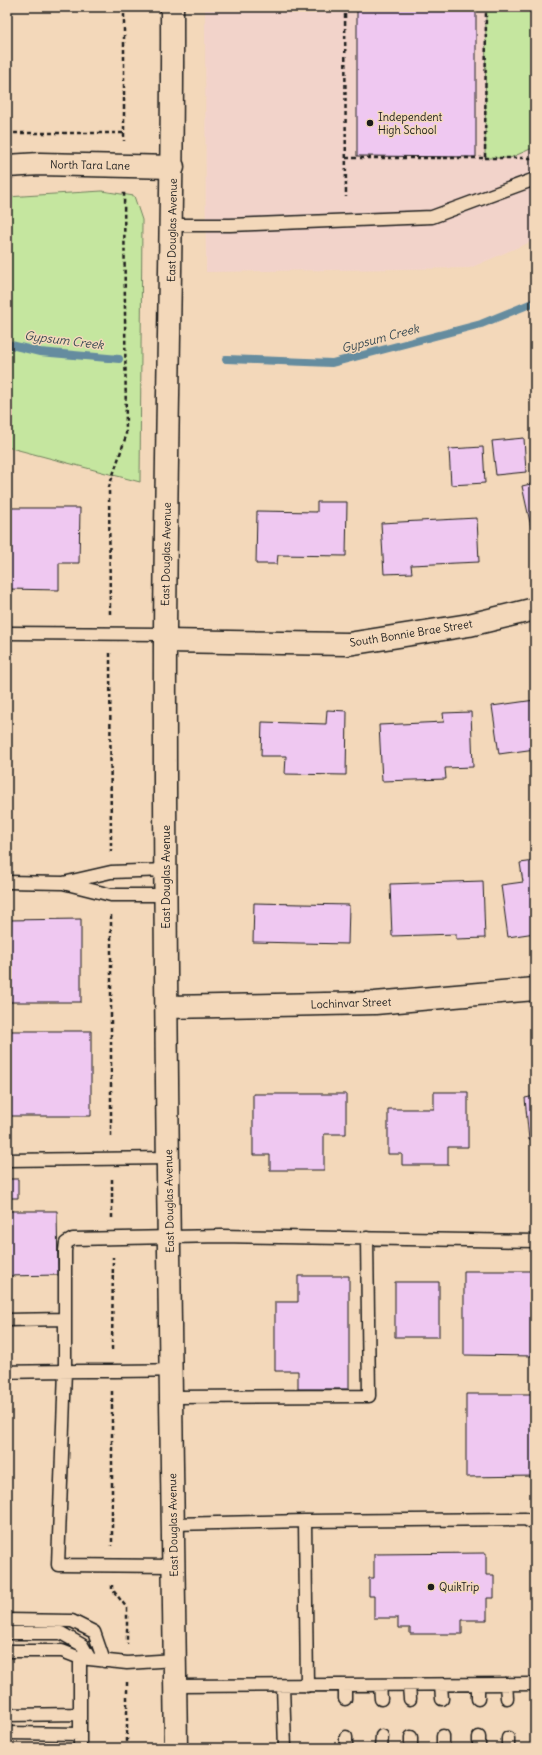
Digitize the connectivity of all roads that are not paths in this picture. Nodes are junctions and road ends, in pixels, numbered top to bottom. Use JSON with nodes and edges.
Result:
{"nodes":[{"id":1,"x":172,"y":7,"type":"edge"},
{"id":2,"x":7,"y":166,"type":"edge"},
{"id":3,"x":173,"y":167,"type":"junction"},
{"id":4,"x":535,"y":179,"type":"edge"},
{"id":5,"x":172,"y":225,"type":"junction"},
{"id":6,"x":535,"y":609,"type":"edge"},
{"id":7,"x":7,"y":633,"type":"edge"},
{"id":8,"x":165,"y":638,"type":"junction"},
{"id":9,"x":166,"y":870,"type":"junction"},
{"id":10,"x":7,"y":882,"type":"edge"},
{"id":11,"x":63,"y":883,"type":"junction"},
{"id":12,"x":166,"y":895,"type":"junction"},
{"id":13,"x":535,"y":989,"type":"edge"},
{"id":14,"x":167,"y":1007,"type":"junction"},
{"id":15,"x":169,"y":1158,"type":"junction"},
{"id":16,"x":7,"y":1160,"type":"edge"},
{"id":17,"x":170,"y":1237,"type":"junction"},
{"id":18,"x":367,"y":1238,"type":"junction"},
{"id":19,"x":535,"y":1241,"type":"edge"},
{"id":20,"x":65,"y":1319,"type":"junction"},
{"id":21,"x":7,"y":1320,"type":"edge"},
{"id":22,"x":65,"y":1370,"type":"junction"},
{"id":23,"x":172,"y":1370,"type":"junction"},
{"id":24,"x":7,"y":1372,"type":"edge"},
{"id":25,"x":172,"y":1396,"type":"junction"},
{"id":26,"x":305,"y":1521,"type":"junction"},
{"id":27,"x":173,"y":1524,"type":"junction"},
{"id":28,"x":535,"y":1524,"type":"edge"},
{"id":29,"x":174,"y":1566,"type":"junction"},
{"id":30,"x":7,"y":1620,"type":"edge"},
{"id":31,"x":7,"y":1634,"type":"edge"},
{"id":32,"x":7,"y":1651,"type":"edge"},
{"id":33,"x":85,"y":1659,"type":"junction"},
{"id":34,"x":175,"y":1660,"type":"junction"},
{"id":35,"x":104,"y":1661,"type":"junction"},
{"id":36,"x":506,"y":1684,"type":"junction"},
{"id":37,"x":535,"y":1684,"type":"edge"},
{"id":38,"x":345,"y":1685,"type":"junction"},
{"id":39,"x":380,"y":1685,"type":"junction"},
{"id":40,"x":409,"y":1685,"type":"junction"},
{"id":41,"x":441,"y":1685,"type":"junction"},
{"id":42,"x":478,"y":1685,"type":"junction"},
{"id":43,"x":176,"y":1686,"type":"junction"},
{"id":44,"x":283,"y":1686,"type":"junction"},
{"id":45,"x":307,"y":1686,"type":"junction"},
{"id":46,"x":507,"y":1698,"type":"dead end"},
{"id":47,"x":345,"y":1699,"type":"dead end"},
{"id":48,"x":381,"y":1699,"type":"dead end"},
{"id":49,"x":410,"y":1699,"type":"dead end"},
{"id":50,"x":442,"y":1699,"type":"dead end"},
{"id":51,"x":478,"y":1699,"type":"dead end"},
{"id":52,"x":80,"y":1714,"type":"junction"},
{"id":53,"x":7,"y":1715,"type":"edge"},
{"id":54,"x":7,"y":1733,"type":"edge"},
{"id":55,"x":80,"y":1734,"type":"junction"},
{"id":56,"x":80,"y":1748,"type":"edge"},
{"id":57,"x":176,"y":1748,"type":"edge"},
{"id":58,"x":285,"y":1748,"type":"edge"}],
"edges":[{"from":1,"to":3,"type":"street","name":"East Douglas Avenue"},
{"from":2,"to":3,"type":"street","name":"North Tara Lane"},
{"from":3,"to":5,"type":"street","name":"East Douglas Avenue"},
{"from":4,"to":5,"type":"lane"},
{"from":5,"to":8,"type":"street","name":"East Douglas Avenue"},
{"from":6,"to":8,"type":"street","name":"South Bonnie Brae Street"},
{"from":7,"to":8,"type":"lane"},
{"from":8,"to":9,"type":"street","name":"East Douglas Avenue"},
{"from":9,"to":11,"type":"lane"},
{"from":9,"to":12,"type":"street","name":"East Douglas Avenue"},
{"from":10,"to":11,"type":"lane"},
{"from":11,"to":12,"type":"lane"},
{"from":12,"to":14,"type":"street","name":"East Douglas Avenue"},
{"from":13,"to":14,"type":"street","name":"Lochinvar Street"},
{"from":14,"to":15,"type":"street","name":"East Douglas Avenue"},
{"from":15,"to":16,"type":"lane"},
{"from":15,"to":17,"type":"street","name":"East Douglas Avenue"},
{"from":17,"to":18,"type":"lane"},
{"from":17,"to":20,"type":"lane"},
{"from":17,"to":23,"type":"street","name":"East Douglas Avenue"},
{"from":18,"to":19,"type":"lane"},
{"from":18,"to":25,"type":"lane"},
{"from":20,"to":21,"type":"lane"},
{"from":20,"to":22,"type":"lane"},
{"from":22,"to":23,"type":"lane"},
{"from":22,"to":24,"type":"lane"},
{"from":22,"to":29,"type":"lane"},
{"from":23,"to":25,"type":"street","name":"East Douglas Avenue"},
{"from":25,"to":27,"type":"street","name":"East Douglas Avenue"},
{"from":26,"to":27,"type":"lane"},
{"from":26,"to":28,"type":"lane"},
{"from":26,"to":45,"type":"lane"},
{"from":27,"to":29,"type":"street","name":"East Douglas Avenue"},
{"from":29,"to":34,"type":"street","name":"East Douglas Avenue"},
{"from":30,"to":35,"type":"lane"},
{"from":31,"to":33,"type":"lane"},
{"from":32,"to":33,"type":"lane"},
{"from":33,"to":35,"type":"lane"},
{"from":33,"to":52,"type":"lane"},
{"from":34,"to":35,"type":"lane"},
{"from":34,"to":43,"type":"street","name":"East Douglas Avenue"},
{"from":36,"to":37,"type":"lane"},
{"from":36,"to":42,"type":"lane"},
{"from":36,"to":46,"type":"lane"},
{"from":38,"to":39,"type":"lane"},
{"from":38,"to":45,"type":"lane"},
{"from":38,"to":47,"type":"lane"},
{"from":39,"to":40,"type":"lane"},
{"from":39,"to":48,"type":"lane"},
{"from":40,"to":41,"type":"lane"},
{"from":40,"to":49,"type":"lane"},
{"from":41,"to":42,"type":"lane"},
{"from":41,"to":50,"type":"lane"},
{"from":42,"to":51,"type":"lane"},
{"from":43,"to":44,"type":"lane"},
{"from":43,"to":57,"type":"street","name":"East Douglas Avenue"},
{"from":44,"to":45,"type":"lane"},
{"from":44,"to":58,"type":"lane"},
{"from":52,"to":53,"type":"lane"},
{"from":52,"to":55,"type":"lane"},
{"from":54,"to":55,"type":"lane"},
{"from":55,"to":56,"type":"lane"}]}
